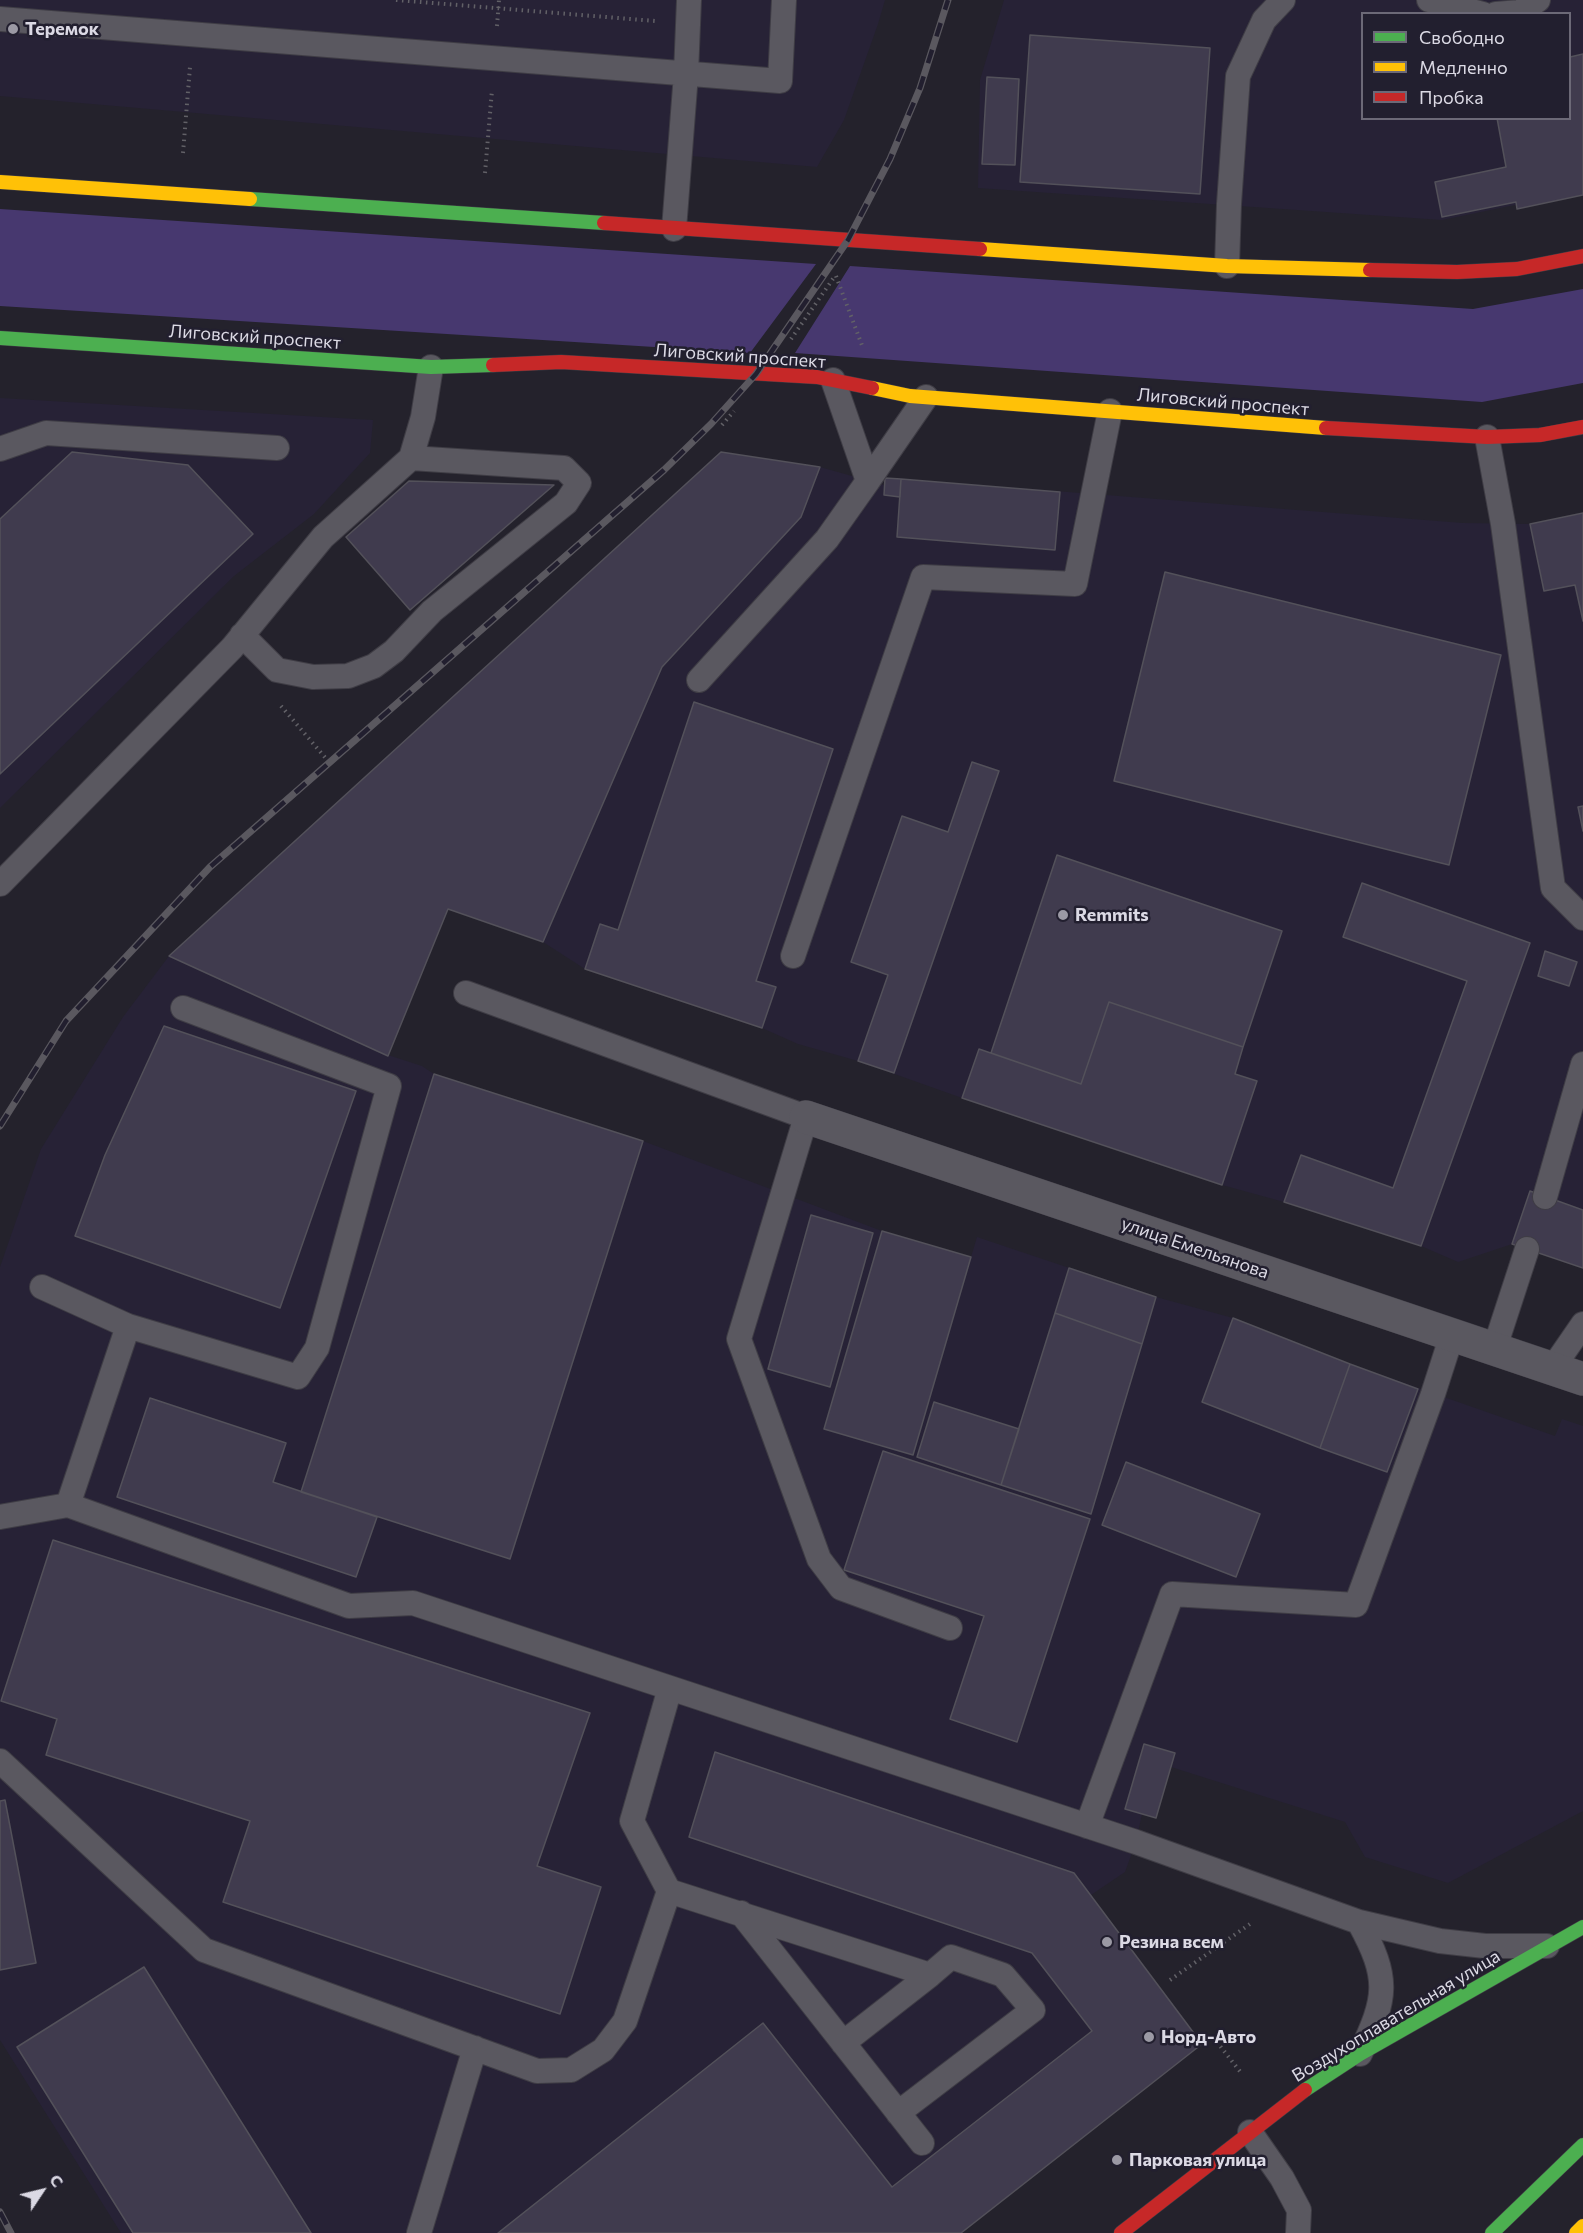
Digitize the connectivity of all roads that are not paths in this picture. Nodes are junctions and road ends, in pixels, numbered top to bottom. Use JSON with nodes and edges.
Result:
{"nodes":[{"id":1,"x":784,"y":0,"type":"edge"},
{"id":2,"x":1283,"y":0,"type":"edge"},
{"id":3,"x":1429,"y":0,"type":"edge"},
{"id":4,"x":1539,"y":0,"type":"edge"},
{"id":5,"x":688,"y":12,"type":"edge"},
{"id":6,"x":1475,"y":12,"type":"edge"},
{"id":7,"x":1520,"y":12,"type":"edge"},
{"id":8,"x":0,"y":19,"type":"edge"},
{"id":9,"x":686,"y":74,"type":"junction"},
{"id":10,"x":0,"y":183,"type":"edge"},
{"id":11,"x":674,"y":229,"type":"junction"},
{"id":12,"x":1583,"y":256,"type":"edge"},
{"id":13,"x":1227,"y":266,"type":"junction"},
{"id":14,"x":0,"y":338,"type":"edge"},
{"id":15,"x":431,"y":367,"type":"junction"},
{"id":16,"x":833,"y":380,"type":"junction"},
{"id":17,"x":926,"y":397,"type":"junction"},
{"id":18,"x":1110,"y":411,"type":"junction"},
{"id":19,"x":1583,"y":427,"type":"edge"},
{"id":20,"x":1487,"y":437,"type":"junction"},
{"id":21,"x":277,"y":448,"type":"dead end"},
{"id":22,"x":0,"y":449,"type":"edge"},
{"id":23,"x":411,"y":458,"type":"junction"},
{"id":24,"x":868,"y":481,"type":"junction"},
{"id":25,"x":242,"y":635,"type":"junction"},
{"id":26,"x":699,"y":680,"type":"dead end"},
{"id":27,"x":0,"y":884,"type":"edge"},
{"id":28,"x":1583,"y":918,"type":"edge"},
{"id":29,"x":793,"y":956,"type":"dead end"},
{"id":30,"x":466,"y":993,"type":"dead end"},
{"id":31,"x":183,"y":1008,"type":"dead end"},
{"id":32,"x":1583,"y":1064,"type":"edge"},
{"id":33,"x":806,"y":1117,"type":"junction"},
{"id":34,"x":1545,"y":1197,"type":"dead end"},
{"id":35,"x":1527,"y":1249,"type":"dead end"},
{"id":36,"x":42,"y":1287,"type":"dead end"},
{"id":37,"x":1583,"y":1324,"type":"edge"},
{"id":38,"x":128,"y":1326,"type":"junction"},
{"id":39,"x":1452,"y":1335,"type":"junction"},
{"id":40,"x":1494,"y":1350,"type":"junction"},
{"id":41,"x":1552,"y":1369,"type":"junction"},
{"id":42,"x":1583,"y":1379,"type":"edge"},
{"id":43,"x":68,"y":1505,"type":"junction"},
{"id":44,"x":0,"y":1517,"type":"edge"},
{"id":45,"x":950,"y":1628,"type":"dead end"},
{"id":46,"x":670,"y":1688,"type":"junction"},
{"id":47,"x":0,"y":1761,"type":"edge"},
{"id":48,"x":1087,"y":1826,"type":"junction"},
{"id":49,"x":669,"y":1891,"type":"junction"},
{"id":50,"x":741,"y":1913,"type":"junction"},
{"id":51,"x":1359,"y":1922,"type":"junction"},
{"id":52,"x":1583,"y":1927,"type":"edge"},
{"id":53,"x":1550,"y":1946,"type":"junction"},
{"id":54,"x":930,"y":1975,"type":"junction"},
{"id":55,"x":843,"y":2043,"type":"junction"},
{"id":56,"x":475,"y":2048,"type":"junction"},
{"id":57,"x":1360,"y":2054,"type":"junction"},
{"id":58,"x":898,"y":2113,"type":"junction"},
{"id":59,"x":1250,"y":2132,"type":"junction"},
{"id":60,"x":922,"y":2143,"type":"dead end"},
{"id":61,"x":1583,"y":2145,"type":"edge"},
{"id":62,"x":1583,"y":2226,"type":"edge"},
{"id":63,"x":419,"y":2233,"type":"edge"},
{"id":64,"x":1120,"y":2233,"type":"edge"},
{"id":65,"x":1298,"y":2233,"type":"edge"},
{"id":66,"x":1492,"y":2233,"type":"edge"},
{"id":67,"x":1576,"y":2233,"type":"edge"}],
"edges":[{"from":1,"to":9,"type":"lane"},
{"from":2,"to":13,"type":"lane"},
{"from":3,"to":6,"type":"lane"},
{"from":4,"to":7,"type":"lane"},
{"from":5,"to":9,"type":"lane"},
{"from":8,"to":9,"type":"lane"},
{"from":9,"to":11,"type":"lane"},
{"from":10,"to":11,"type":"main road"},
{"from":11,"to":13,"type":"main road"},
{"from":12,"to":13,"type":"main road"},
{"from":14,"to":15,"type":"main road","name":"Лиговский проспект"},
{"from":15,"to":16,"type":"main road","name":"Лиговский проспект"},
{"from":15,"to":23,"type":"lane"},
{"from":16,"to":17,"type":"main road","name":"Лиговский проспект"},
{"from":16,"to":24,"type":"lane"},
{"from":17,"to":18,"type":"main road","name":"Лиговский проспект"},
{"from":17,"to":24,"type":"lane"},
{"from":18,"to":20,"type":"main road","name":"Лиговский проспект"},
{"from":18,"to":29,"type":"lane"},
{"from":19,"to":20,"type":"main road","name":"Лиговский проспект"},
{"from":20,"to":28,"type":"lane"},
{"from":21,"to":22,"type":"lane"},
{"from":23,"to":25,"type":"lane"},
{"from":23,"to":25,"type":"lane"},
{"from":24,"to":26,"type":"lane"},
{"from":25,"to":27,"type":"lane"},
{"from":30,"to":33,"type":"lane"},
{"from":31,"to":38,"type":"lane"},
{"from":32,"to":34,"type":"lane"},
{"from":33,"to":39,"type":"street","name":"улица Емельянова"},
{"from":33,"to":45,"type":"lane"},
{"from":35,"to":40,"type":"lane"},
{"from":36,"to":38,"type":"lane"},
{"from":37,"to":41,"type":"lane"},
{"from":38,"to":43,"type":"lane"},
{"from":39,"to":40,"type":"street","name":"улица Емельянова"},
{"from":39,"to":48,"type":"lane"},
{"from":40,"to":41,"type":"street","name":"улица Емельянова"},
{"from":41,"to":42,"type":"street","name":"улица Емельянова"},
{"from":43,"to":44,"type":"lane"},
{"from":43,"to":46,"type":"lane"},
{"from":46,"to":48,"type":"lane"},
{"from":46,"to":49,"type":"lane"},
{"from":47,"to":56,"type":"lane"},
{"from":48,"to":51,"type":"lane"},
{"from":49,"to":50,"type":"lane"},
{"from":49,"to":56,"type":"lane"},
{"from":50,"to":54,"type":"lane"},
{"from":50,"to":55,"type":"lane"},
{"from":51,"to":53,"type":"lane"},
{"from":51,"to":57,"type":"lane"},
{"from":52,"to":53,"type":"main road","name":"Воздухоплавательная улица"},
{"from":53,"to":57,"type":"main road","name":"Воздухоплавательная улица"},
{"from":54,"to":55,"type":"lane"},
{"from":54,"to":58,"type":"lane"},
{"from":55,"to":58,"type":"lane"},
{"from":56,"to":63,"type":"lane"},
{"from":57,"to":59,"type":"main road","name":"Воздухоплавательная улица"},
{"from":58,"to":60,"type":"lane"},
{"from":59,"to":64,"type":"main road","name":"Воздухоплавательная улица"},
{"from":59,"to":65,"type":"lane"},
{"from":61,"to":66,"type":"main road"},
{"from":62,"to":67,"type":"main road"}]}
